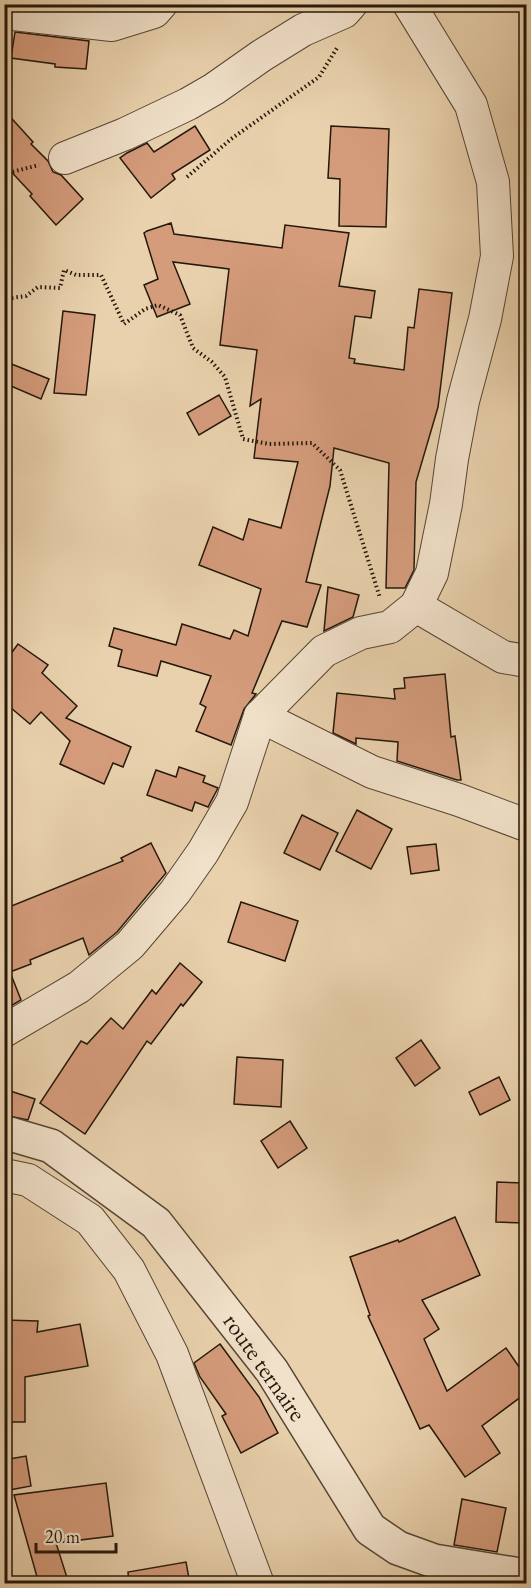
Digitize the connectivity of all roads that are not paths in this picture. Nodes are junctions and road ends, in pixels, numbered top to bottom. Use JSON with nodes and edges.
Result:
{"nodes":[{"id":1,"x":161,"y":4,"type":"edge"},
{"id":2,"x":351,"y":4,"type":"edge"},
{"id":3,"x":409,"y":4,"type":"edge"},
{"id":4,"x":4,"y":13,"type":"edge"},
{"id":5,"x":66,"y":158,"type":"dead end"},
{"id":6,"x":416,"y":606,"type":"junction"},
{"id":7,"x":526,"y":661,"type":"edge"},
{"id":8,"x":260,"y":716,"type":"junction"},
{"id":9,"x":526,"y":825,"type":"edge"},
{"id":10,"x":4,"y":1031,"type":"edge"},
{"id":11,"x":4,"y":1134,"type":"edge"},
{"id":12,"x":4,"y":1175,"type":"edge"},
{"id":13,"x":526,"y":1576,"type":"edge"},
{"id":14,"x":258,"y":1584,"type":"edge"}],
"edges":[{"from":1,"to":4,"type":"street"},
{"from":2,"to":5,"type":"street"},
{"from":3,"to":6,"type":"street"},
{"from":6,"to":7,"type":"street"},
{"from":6,"to":8,"type":"street"},
{"from":8,"to":9,"type":"street"},
{"from":8,"to":10,"type":"street"},
{"from":11,"to":13,"type":"street","name":"route ternaire"},
{"from":12,"to":14,"type":"street"}]}
